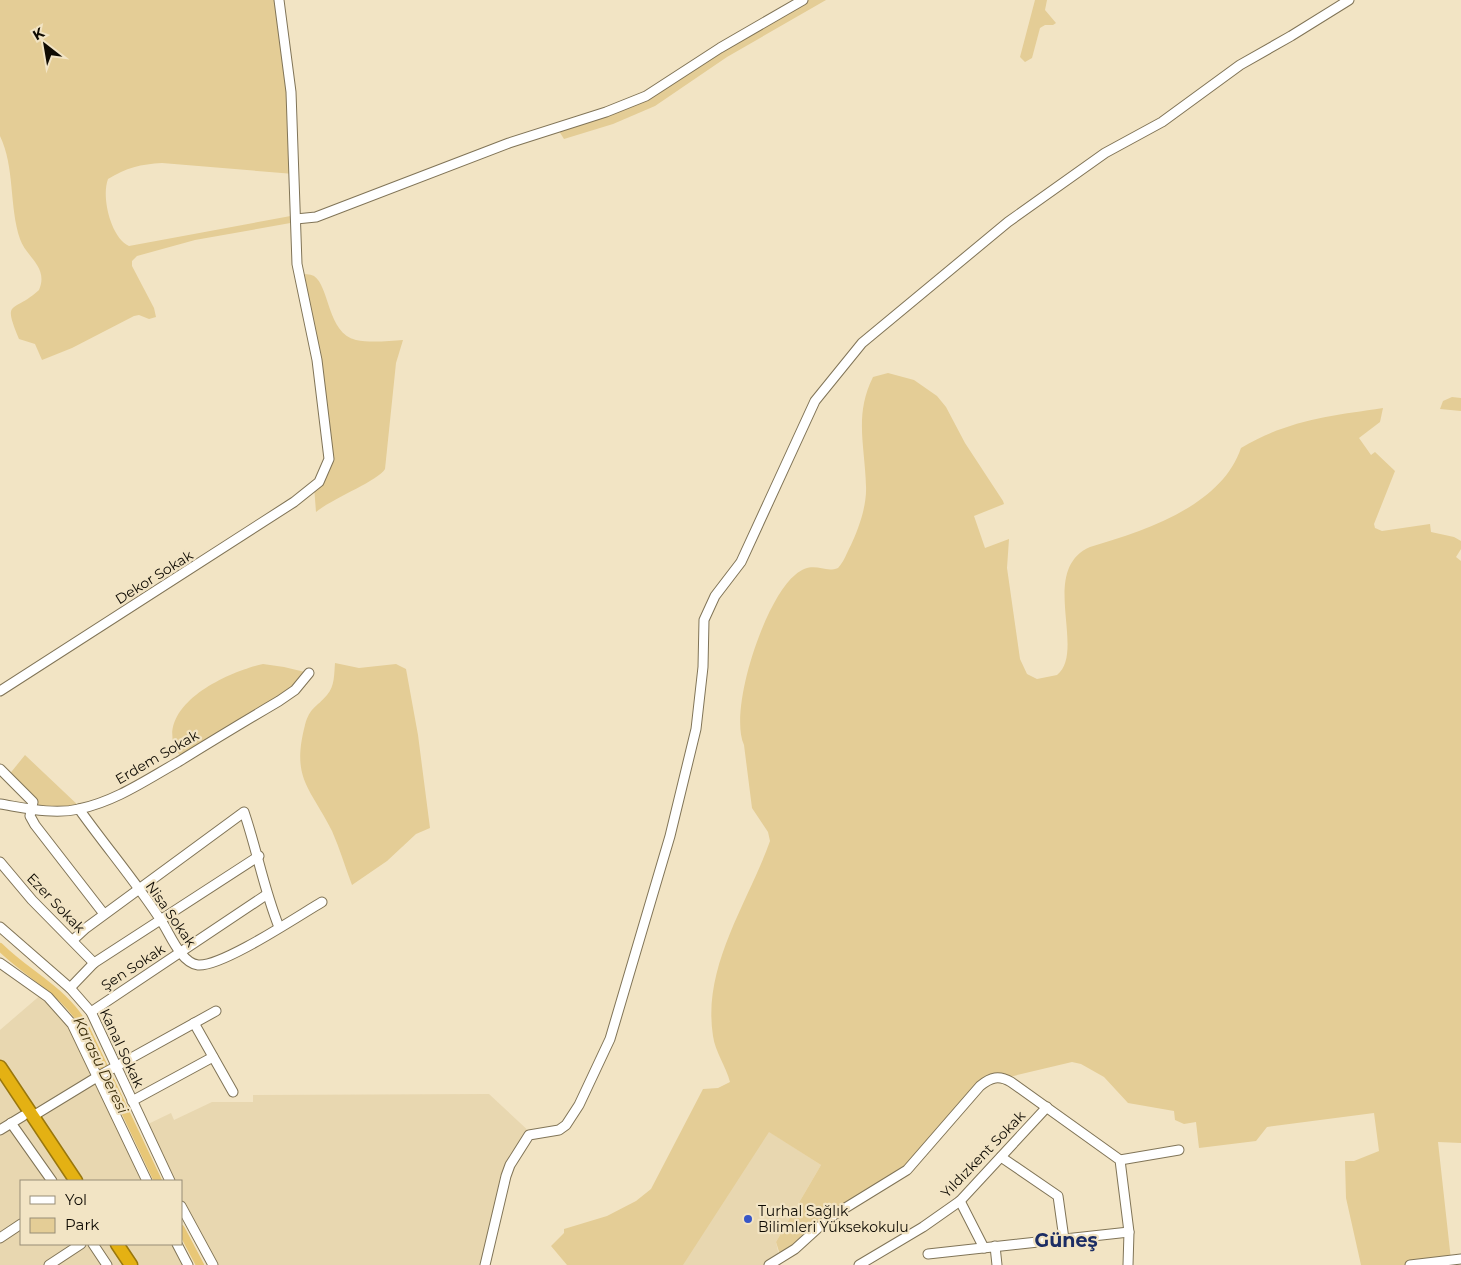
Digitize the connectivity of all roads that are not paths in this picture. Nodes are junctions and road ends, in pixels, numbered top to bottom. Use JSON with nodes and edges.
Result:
{"nodes":[{"id":1,"x":279,"y":0,"type":"edge"},
{"id":2,"x":803,"y":0,"type":"edge"},
{"id":3,"x":1349,"y":0,"type":"edge"},
{"id":4,"x":296,"y":219,"type":"junction"},
{"id":5,"x":309,"y":673,"type":"dead end"},
{"id":6,"x":0,"y":691,"type":"edge"},
{"id":7,"x":0,"y":769,"type":"edge"},
{"id":8,"x":0,"y":804,"type":"edge"},
{"id":9,"x":79,"y":809,"type":"junction"},
{"id":10,"x":32,"y":810,"type":"junction"},
{"id":11,"x":259,"y":856,"type":"junction"},
{"id":12,"x":0,"y":862,"type":"edge"},
{"id":13,"x":138,"y":890,"type":"junction"},
{"id":14,"x":266,"y":895,"type":"junction"},
{"id":15,"x":322,"y":902,"type":"dead end"},
{"id":16,"x":104,"y":914,"type":"junction"},
{"id":17,"x":161,"y":920,"type":"junction"},
{"id":18,"x":0,"y":927,"type":"edge"},
{"id":19,"x":279,"y":927,"type":"junction"},
{"id":20,"x":73,"y":940,"type":"junction"},
{"id":21,"x":181,"y":952,"type":"junction"},
{"id":22,"x":0,"y":963,"type":"edge"},
{"id":23,"x":94,"y":963,"type":"junction"},
{"id":24,"x":70,"y":988,"type":"junction"},
{"id":25,"x":216,"y":1011,"type":"dead end"},
{"id":26,"x":91,"y":1012,"type":"junction"},
{"id":27,"x":194,"y":1023,"type":"junction"},
{"id":28,"x":213,"y":1057,"type":"junction"},
{"id":29,"x":0,"y":1067,"type":"edge"},
{"id":30,"x":116,"y":1067,"type":"junction"},
{"id":31,"x":97,"y":1077,"type":"junction"},
{"id":32,"x":0,"y":1082,"type":"edge"},
{"id":33,"x":233,"y":1092,"type":"dead end"},
{"id":34,"x":132,"y":1101,"type":"junction"},
{"id":35,"x":1047,"y":1107,"type":"junction"},
{"id":36,"x":28,"y":1116,"type":"junction"},
{"id":37,"x":11,"y":1123,"type":"junction"},
{"id":38,"x":0,"y":1130,"type":"edge"},
{"id":39,"x":1179,"y":1150,"type":"dead end"},
{"id":40,"x":1000,"y":1157,"type":"junction"},
{"id":41,"x":1120,"y":1160,"type":"junction"},
{"id":42,"x":51,"y":1180,"type":"edge"},
{"id":43,"x":65,"y":1180,"type":"edge"},
{"id":44,"x":75,"y":1180,"type":"edge"},
{"id":45,"x":147,"y":1180,"type":"edge"},
{"id":46,"x":170,"y":1180,"type":"edge"},
{"id":47,"x":960,"y":1201,"type":"junction"},
{"id":48,"x":182,"y":1208,"type":"edge"},
{"id":49,"x":20,"y":1225,"type":"edge"},
{"id":50,"x":1129,"y":1232,"type":"junction"},
{"id":51,"x":0,"y":1238,"type":"edge"},
{"id":52,"x":1064,"y":1239,"type":"junction"},
{"id":53,"x":79,"y":1245,"type":"edge"},
{"id":54,"x":94,"y":1245,"type":"edge"},
{"id":55,"x":109,"y":1245,"type":"edge"},
{"id":56,"x":118,"y":1245,"type":"edge"},
{"id":57,"x":178,"y":1245,"type":"edge"},
{"id":58,"x":996,"y":1246,"type":"junction"},
{"id":59,"x":984,"y":1248,"type":"junction"},
{"id":60,"x":928,"y":1254,"type":"dead end"},
{"id":61,"x":1460,"y":1259,"type":"edge"},
{"id":62,"x":49,"y":1265,"type":"edge"},
{"id":63,"x":107,"y":1265,"type":"edge"},
{"id":64,"x":122,"y":1265,"type":"edge"},
{"id":65,"x":132,"y":1265,"type":"edge"},
{"id":66,"x":188,"y":1265,"type":"edge"},
{"id":67,"x":213,"y":1265,"type":"edge"},
{"id":68,"x":485,"y":1265,"type":"edge"},
{"id":69,"x":769,"y":1265,"type":"edge"},
{"id":70,"x":860,"y":1265,"type":"edge"},
{"id":71,"x":997,"y":1265,"type":"edge"},
{"id":72,"x":1128,"y":1265,"type":"edge"},
{"id":73,"x":1410,"y":1265,"type":"edge"}],
"edges":[{"from":1,"to":4,"type":"street"},
{"from":2,"to":4,"type":"street"},
{"from":3,"to":68,"type":"street"},
{"from":4,"to":6,"type":"street","name":"Dekor Sokak"},
{"from":5,"to":9,"type":"street","name":"Erdem Sokak"},
{"from":7,"to":10,"type":"street"},
{"from":8,"to":10,"type":"street","name":"Erdem Sokak"},
{"from":9,"to":10,"type":"street","name":"Erdem Sokak"},
{"from":9,"to":13,"type":"street","name":"Nisa Sokak"},
{"from":10,"to":16,"type":"street"},
{"from":11,"to":13,"type":"street"},
{"from":11,"to":14,"type":"street"},
{"from":11,"to":17,"type":"street"},
{"from":12,"to":20,"type":"street","name":"Ezer Sokak"},
{"from":13,"to":16,"type":"street"},
{"from":13,"to":17,"type":"street","name":"Nisa Sokak"},
{"from":14,"to":19,"type":"street"},
{"from":14,"to":21,"type":"street","name":"Şen Sokak"},
{"from":15,"to":19,"type":"street","name":"Nisa Sokak"},
{"from":16,"to":20,"type":"street"},
{"from":17,"to":21,"type":"street","name":"Nisa Sokak"},
{"from":17,"to":23,"type":"street"},
{"from":18,"to":24,"type":"street","name":"Kanal Sokak"},
{"from":19,"to":21,"type":"street","name":"Nisa Sokak"},
{"from":20,"to":23,"type":"street","name":"Ezer Sokak"},
{"from":21,"to":26,"type":"street","name":"Şen Sokak"},
{"from":22,"to":31,"type":"street"},
{"from":23,"to":24,"type":"street"},
{"from":24,"to":26,"type":"street","name":"Kanal Sokak"},
{"from":25,"to":27,"type":"street"},
{"from":26,"to":30,"type":"street","name":"Kanal Sokak"},
{"from":27,"to":28,"type":"street"},
{"from":27,"to":30,"type":"street"},
{"from":28,"to":33,"type":"street"},
{"from":28,"to":34,"type":"street"},
{"from":29,"to":36,"type":"highway"},
{"from":30,"to":31,"type":"street"},
{"from":30,"to":34,"type":"street","name":"Kanal Sokak"},
{"from":31,"to":36,"type":"street"},
{"from":31,"to":45,"type":"street"},
{"from":32,"to":36,"type":"highway"},
{"from":34,"to":46,"type":"street","name":"Kanal Sokak"},
{"from":35,"to":40,"type":"street","name":"Yıldızkent Sokak"},
{"from":35,"to":41,"type":"street"},
{"from":35,"to":69,"type":"street"},
{"from":36,"to":37,"type":"street"},
{"from":36,"to":43,"type":"highway"},
{"from":36,"to":44,"type":"highway"},
{"from":37,"to":38,"type":"street"},
{"from":37,"to":42,"type":"street"},
{"from":39,"to":41,"type":"street"},
{"from":40,"to":47,"type":"street","name":"Yıldızkent Sokak"},
{"from":40,"to":52,"type":"street"},
{"from":41,"to":50,"type":"street"},
{"from":47,"to":59,"type":"street"},
{"from":47,"to":70,"type":"street","name":"Yıldızkent Sokak"},
{"from":48,"to":67,"type":"street"},
{"from":49,"to":51,"type":"street"},
{"from":50,"to":52,"type":"street"},
{"from":50,"to":72,"type":"street"},
{"from":52,"to":58,"type":"street"},
{"from":53,"to":62,"type":"street"},
{"from":54,"to":63,"type":"street"},
{"from":55,"to":64,"type":"highway"},
{"from":56,"to":65,"type":"highway"},
{"from":57,"to":66,"type":"street"},
{"from":58,"to":59,"type":"street"},
{"from":58,"to":71,"type":"street"},
{"from":59,"to":60,"type":"street"},
{"from":61,"to":73,"type":"street"}]}
